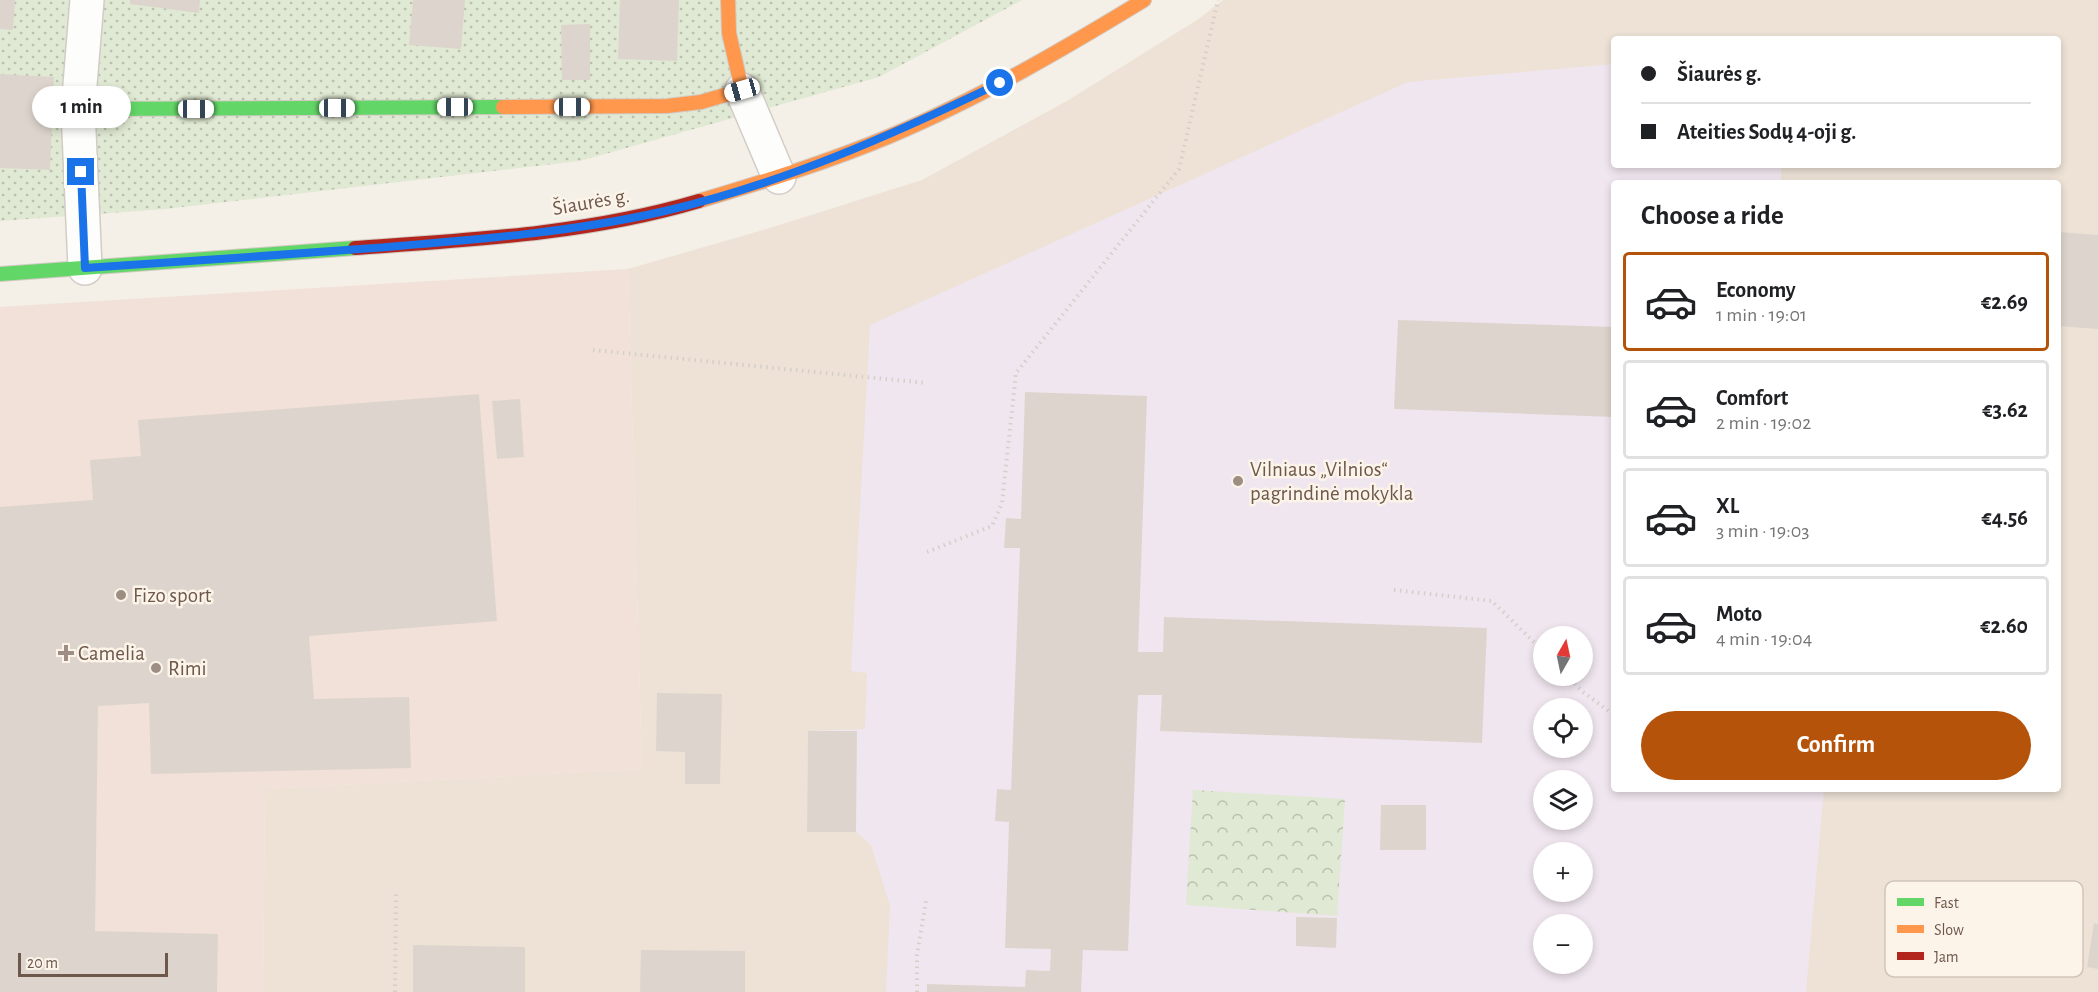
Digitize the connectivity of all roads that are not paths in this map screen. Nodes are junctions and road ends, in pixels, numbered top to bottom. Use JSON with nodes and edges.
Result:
{"nodes":[{"id":1,"x":87,"y":0,"type":"edge"},
{"id":2,"x":728,"y":0,"type":"edge"},
{"id":3,"x":1144,"y":0,"type":"edge"},
{"id":4,"x":742,"y":90,"type":"junction"},
{"id":5,"x":78,"y":110,"type":"junction"},
{"id":6,"x":779,"y":177,"type":"junction"},
{"id":7,"x":85,"y":268,"type":"junction"},
{"id":8,"x":0,"y":274,"type":"edge"}],
"edges":[{"from":1,"to":5,"type":"street"},
{"from":2,"to":4,"type":"main road"},
{"from":3,"to":6,"type":"main road","name":"Šiaurės g."},
{"from":4,"to":5,"type":"main road"},
{"from":4,"to":6,"type":"street"},
{"from":5,"to":7,"type":"street"},
{"from":6,"to":7,"type":"main road","name":"Šiaurės g."},
{"from":7,"to":8,"type":"main road","name":"Šiaurės g."}]}
